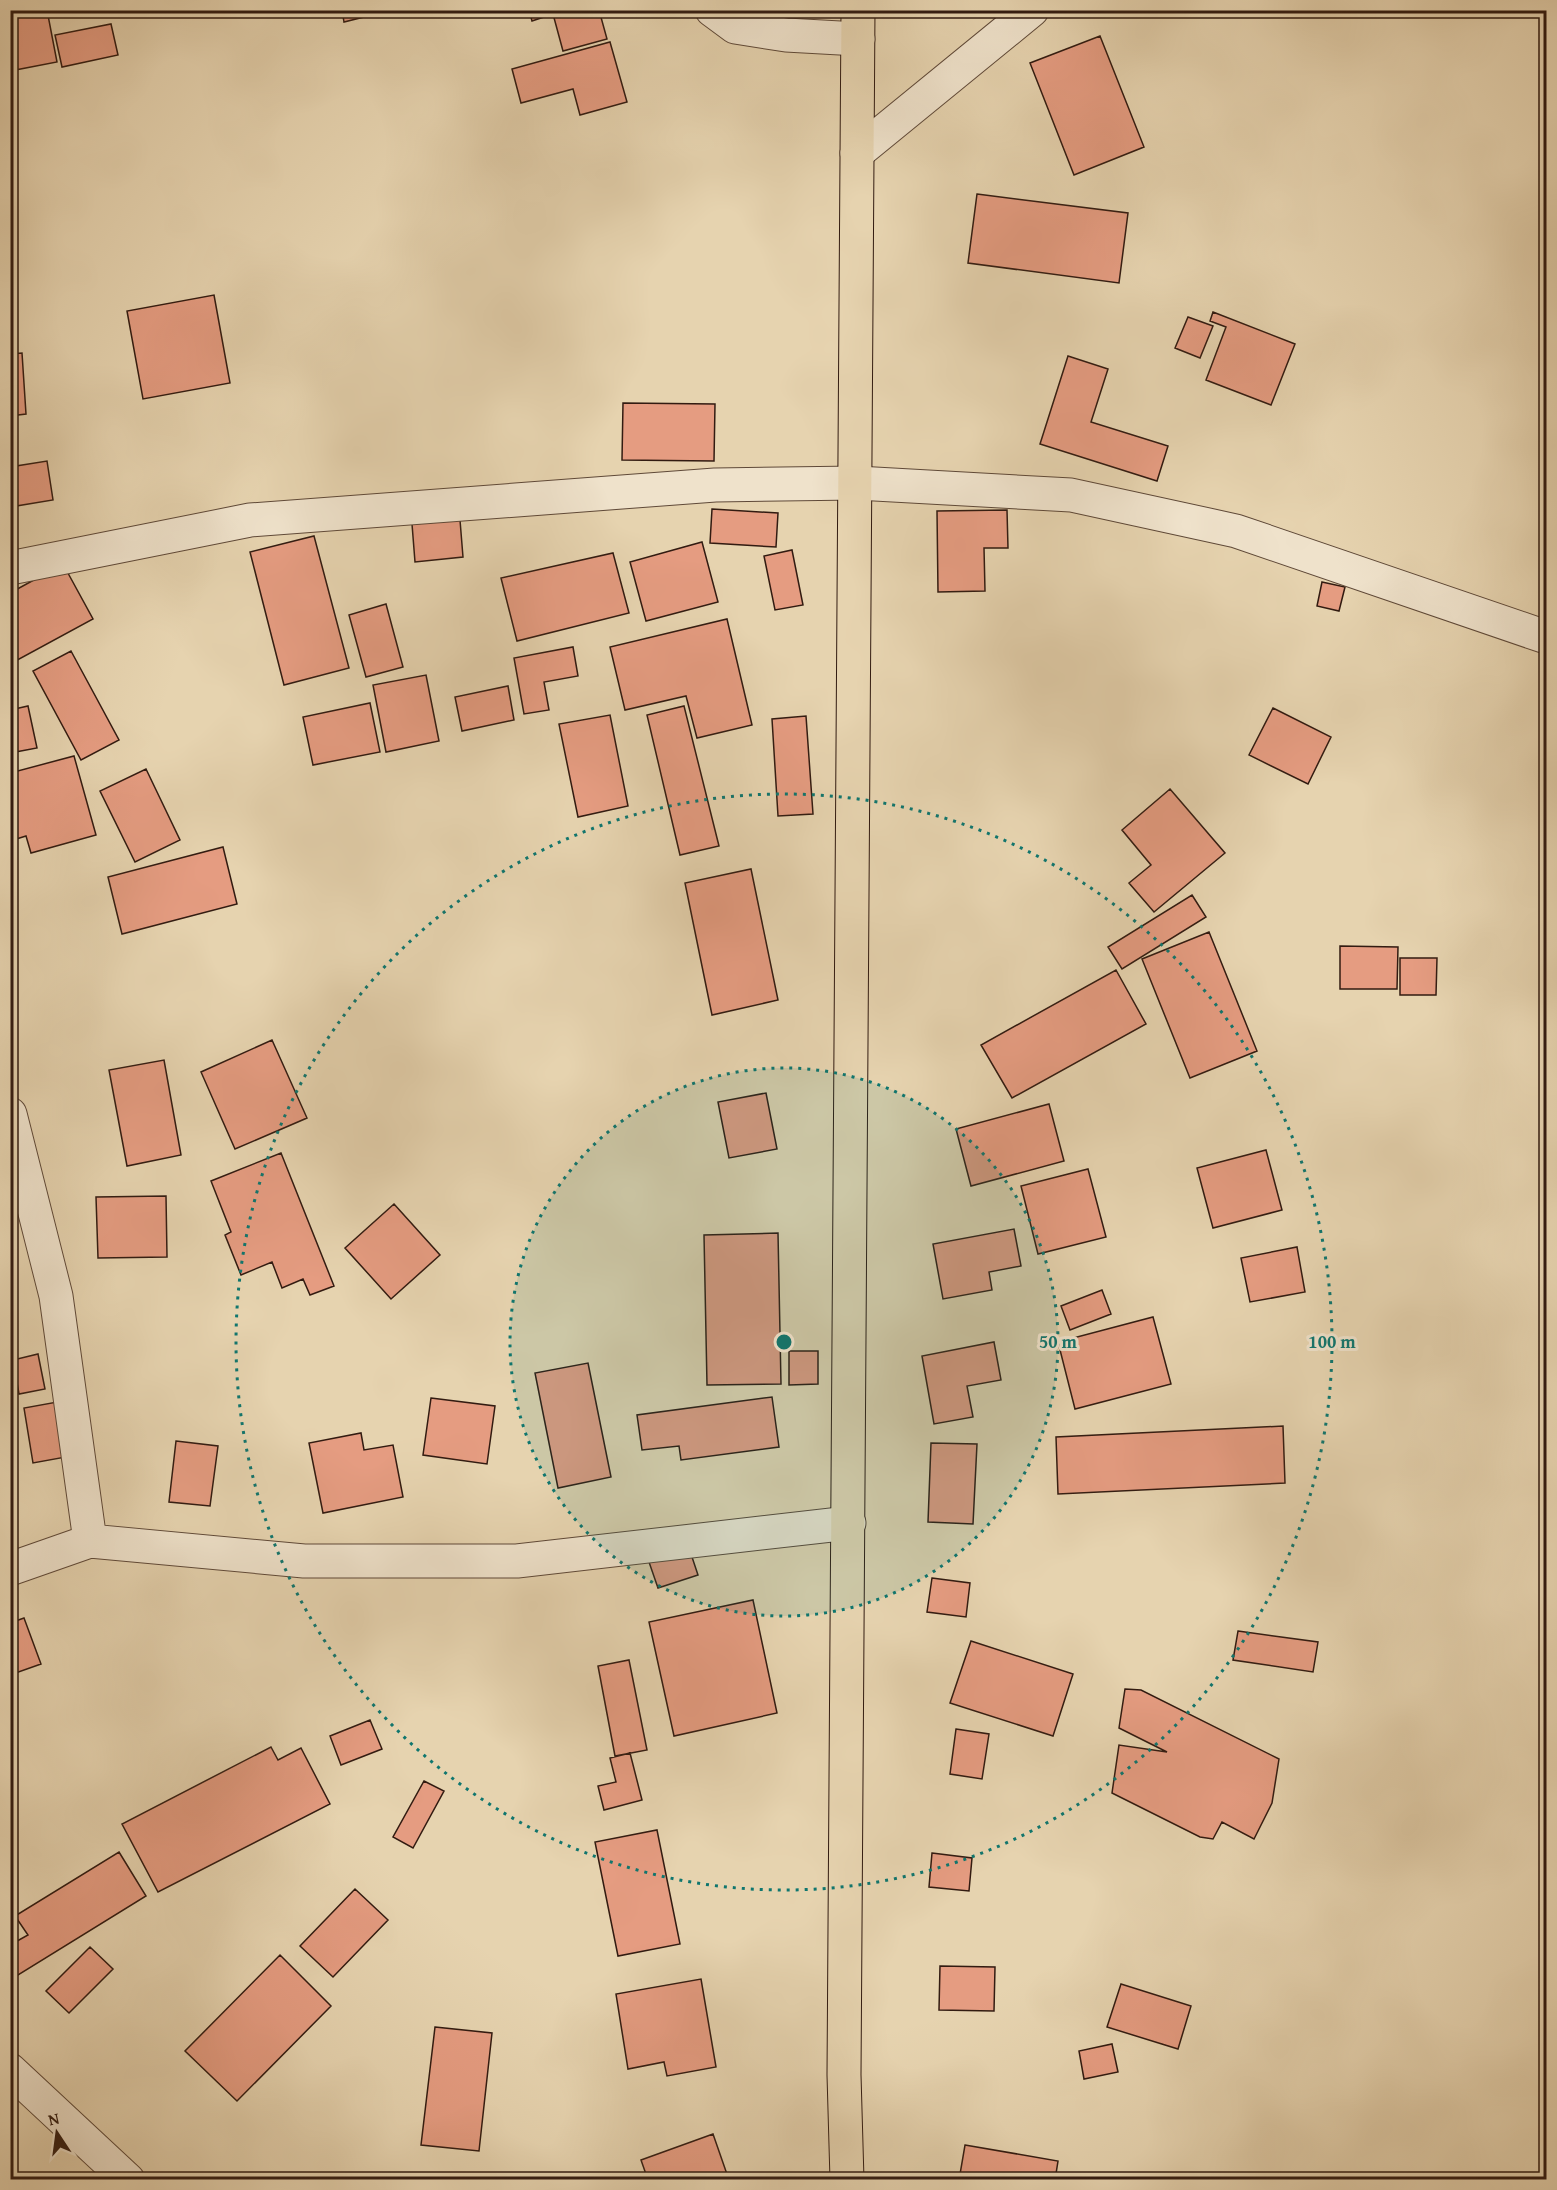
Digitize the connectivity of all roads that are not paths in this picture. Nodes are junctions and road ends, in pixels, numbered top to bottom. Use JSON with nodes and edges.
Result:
{"nodes":[{"id":1,"x":712,"y":10,"type":"edge"},
{"id":2,"x":1032,"y":10,"type":"edge"},
{"id":3,"x":858,"y":25,"type":"edge"},
{"id":4,"x":857,"y":153,"type":"junction"},
{"id":5,"x":857,"y":483,"type":"junction"},
{"id":6,"x":10,"y":568,"type":"edge"},
{"id":7,"x":1546,"y":637,"type":"edge"},
{"id":8,"x":10,"y":1114,"type":"edge"},
{"id":9,"x":849,"y":1523,"type":"junction"},
{"id":10,"x":90,"y":1541,"type":"junction"},
{"id":11,"x":10,"y":1569,"type":"edge"},
{"id":12,"x":10,"y":2070,"type":"edge"},
{"id":13,"x":128,"y":2180,"type":"edge"},
{"id":14,"x":847,"y":2180,"type":"edge"}],
"edges":[{"from":1,"to":3,"type":"street"},
{"from":2,"to":4,"type":"street"},
{"from":3,"to":4,"type":"main road"},
{"from":4,"to":5,"type":"main road"},
{"from":5,"to":6,"type":"street"},
{"from":5,"to":7,"type":"street"},
{"from":5,"to":9,"type":"main road"},
{"from":8,"to":10,"type":"street"},
{"from":9,"to":10,"type":"street"},
{"from":9,"to":14,"type":"main road"},
{"from":10,"to":11,"type":"street"},
{"from":12,"to":13,"type":"street"}]}
